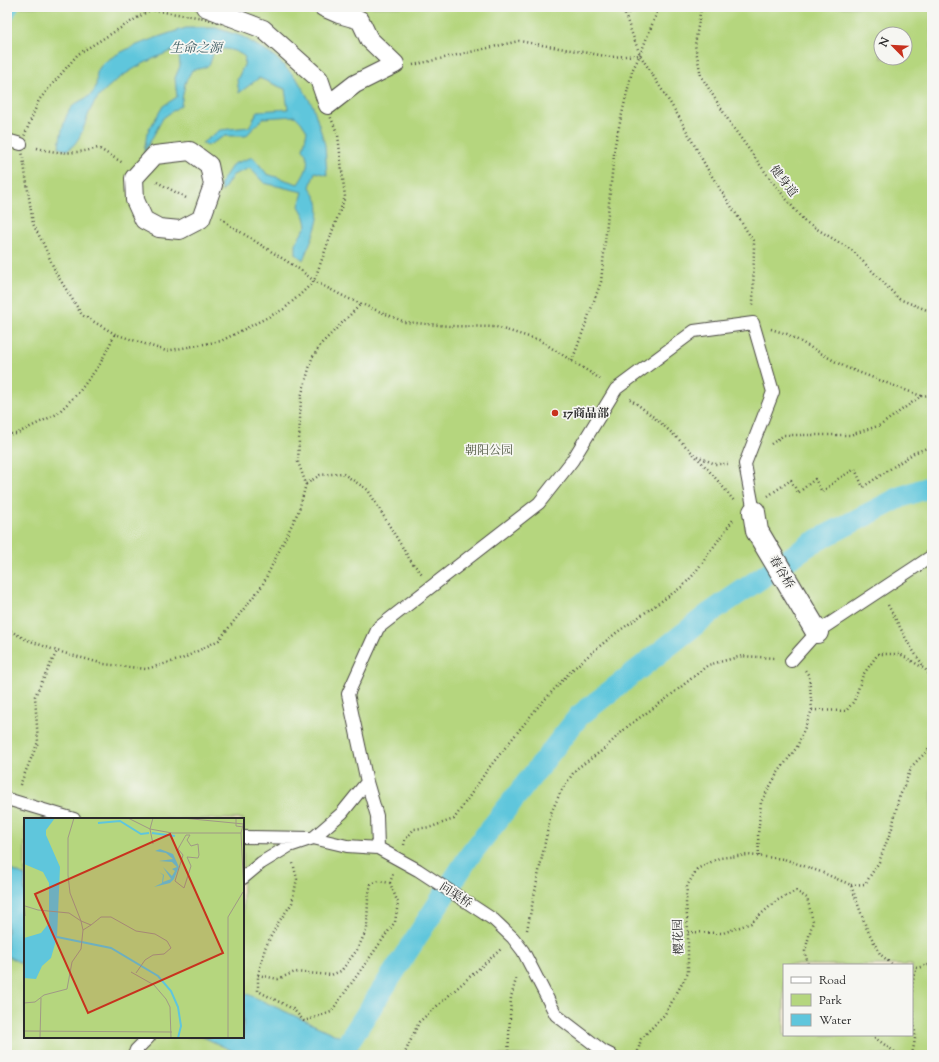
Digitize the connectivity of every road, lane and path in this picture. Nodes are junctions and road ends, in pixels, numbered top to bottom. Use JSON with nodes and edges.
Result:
{"nodes":[{"id":1,"x":205,"y":7,"type":"edge"},
{"id":2,"x":323,"y":7,"type":"edge"},
{"id":3,"x":622,"y":7,"type":"edge"},
{"id":4,"x":648,"y":7,"type":"edge"},
{"id":5,"x":659,"y":7,"type":"edge"},
{"id":6,"x":701,"y":7,"type":"edge"},
{"id":7,"x":150,"y":8,"type":"edge"},
{"id":8,"x":625,"y":15,"type":"junction"},
{"id":9,"x":640,"y":55,"type":"junction"},
{"id":10,"x":406,"y":67,"type":"dead end"},
{"id":11,"x":332,"y":103,"type":"dead end"},
{"id":12,"x":326,"y":106,"type":"junction"},
{"id":13,"x":7,"y":140,"type":"edge"},
{"id":14,"x":21,"y":144,"type":"junction"},
{"id":15,"x":53,"y":152,"type":"dead end"},
{"id":16,"x":139,"y":172,"type":"junction"},
{"id":17,"x":205,"y":209,"type":"junction"},
{"id":18,"x":314,"y":281,"type":"junction"},
{"id":19,"x":362,"y":304,"type":"junction"},
{"id":20,"x":932,"y":312,"type":"edge"},
{"id":21,"x":753,"y":323,"type":"junction"},
{"id":22,"x":114,"y":334,"type":"junction"},
{"id":23,"x":572,"y":361,"type":"junction"},
{"id":24,"x":616,"y":389,"type":"junction"},
{"id":25,"x":932,"y":395,"type":"edge"},
{"id":26,"x":921,"y":396,"type":"junction"},
{"id":27,"x":7,"y":434,"type":"edge"},
{"id":28,"x":932,"y":446,"type":"edge"},
{"id":29,"x":696,"y":456,"type":"junction"},
{"id":30,"x":745,"y":464,"type":"junction"},
{"id":31,"x":306,"y":484,"type":"junction"},
{"id":32,"x":751,"y":515,"type":"junction"},
{"id":33,"x":932,"y":556,"type":"edge"},
{"id":34,"x":433,"y":586,"type":"junction"},
{"id":35,"x":881,"y":590,"type":"junction"},
{"id":36,"x":812,"y":623,"type":"junction"},
{"id":37,"x":7,"y":629,"type":"edge"},
{"id":38,"x":57,"y":651,"type":"junction"},
{"id":39,"x":791,"y":661,"type":"junction"},
{"id":40,"x":925,"y":669,"type":"junction"},
{"id":41,"x":932,"y":678,"type":"edge"},
{"id":42,"x":812,"y":710,"type":"junction"},
{"id":43,"x":932,"y":746,"type":"edge"},
{"id":44,"x":367,"y":782,"type":"junction"},
{"id":45,"x":11,"y":800,"type":"edge"},
{"id":46,"x":71,"y":818,"type":"edge"},
{"id":47,"x":244,"y":838,"type":"edge"},
{"id":48,"x":313,"y":838,"type":"junction"},
{"id":49,"x":289,"y":846,"type":"junction"},
{"id":50,"x":378,"y":848,"type":"junction"},
{"id":51,"x":759,"y":856,"type":"junction"},
{"id":52,"x":398,"y":860,"type":"junction"},
{"id":53,"x":244,"y":877,"type":"edge"},
{"id":54,"x":390,"y":883,"type":"junction"},
{"id":55,"x":851,"y":885,"type":"junction"},
{"id":56,"x":688,"y":932,"type":"junction"},
{"id":57,"x":513,"y":938,"type":"junction"},
{"id":58,"x":523,"y":952,"type":"junction"},
{"id":59,"x":808,"y":964,"type":"edge"},
{"id":60,"x":892,"y":964,"type":"edge"},
{"id":61,"x":932,"y":964,"type":"edge"},
{"id":62,"x":913,"y":967,"type":"edge"},
{"id":63,"x":917,"y":968,"type":"junction"},
{"id":64,"x":258,"y":975,"type":"junction"},
{"id":65,"x":913,"y":976,"type":"edge"},
{"id":66,"x":913,"y":1020,"type":"edge"},
{"id":67,"x":872,"y":1036,"type":"edge"},
{"id":68,"x":148,"y":1038,"type":"edge"},
{"id":69,"x":134,"y":1055,"type":"edge"},
{"id":70,"x":404,"y":1055,"type":"edge"},
{"id":71,"x":508,"y":1055,"type":"edge"},
{"id":72,"x":611,"y":1055,"type":"edge"},
{"id":73,"x":637,"y":1055,"type":"edge"},
{"id":74,"x":899,"y":1055,"type":"edge"},
{"id":75,"x":912,"y":1055,"type":"edge"}],
"edges":[{"from":1,"to":2,"type":"street"},
{"from":3,"to":8,"type":"path"},
{"from":4,"to":8,"type":"path"},
{"from":5,"to":9,"type":"path"},
{"from":6,"to":20,"type":"path","name":"健身道"},
{"from":7,"to":12,"type":"path"},
{"from":7,"to":14,"type":"path"},
{"from":8,"to":9,"type":"path"},
{"from":9,"to":10,"type":"path"},
{"from":9,"to":21,"type":"path"},
{"from":9,"to":23,"type":"path"},
{"from":11,"to":12,"type":"path"},
{"from":12,"to":18,"type":"path"},
{"from":13,"to":14,"type":"lane"},
{"from":14,"to":22,"type":"path"},
{"from":15,"to":16,"type":"path"},
{"from":16,"to":17,"type":"path"},
{"from":16,"to":17,"type":"street"},
{"from":16,"to":17,"type":"street"},
{"from":17,"to":18,"type":"path"},
{"from":18,"to":19,"type":"path"},
{"from":18,"to":22,"type":"path"},
{"from":19,"to":23,"type":"path"},
{"from":19,"to":31,"type":"path"},
{"from":21,"to":24,"type":"lane"},
{"from":21,"to":26,"type":"path"},
{"from":21,"to":30,"type":"lane"},
{"from":22,"to":27,"type":"path"},
{"from":23,"to":24,"type":"path"},
{"from":24,"to":29,"type":"path"},
{"from":24,"to":34,"type":"lane"},
{"from":25,"to":26,"type":"path"},
{"from":26,"to":30,"type":"path"},
{"from":28,"to":32,"type":"path"},
{"from":29,"to":30,"type":"path"},
{"from":29,"to":32,"type":"path"},
{"from":30,"to":32,"type":"lane"},
{"from":31,"to":34,"type":"path"},
{"from":31,"to":38,"type":"path"},
{"from":32,"to":36,"type":"street","name":"春谷桥"},
{"from":32,"to":52,"type":"path"},
{"from":33,"to":35,"type":"lane"},
{"from":34,"to":44,"type":"lane"},
{"from":35,"to":36,"type":"lane"},
{"from":35,"to":40,"type":"path"},
{"from":36,"to":39,"type":"lane"},
{"from":37,"to":38,"type":"path"},
{"from":38,"to":45,"type":"path"},
{"from":39,"to":42,"type":"path"},
{"from":39,"to":58,"type":"path"},
{"from":40,"to":41,"type":"path"},
{"from":40,"to":42,"type":"path"},
{"from":42,"to":51,"type":"path"},
{"from":43,"to":55,"type":"path"},
{"from":44,"to":48,"type":"lane"},
{"from":44,"to":50,"type":"lane"},
{"from":45,"to":46,"type":"lane"},
{"from":47,"to":48,"type":"lane"},
{"from":48,"to":49,"type":"lane"},
{"from":48,"to":50,"type":"lane"},
{"from":49,"to":53,"type":"lane"},
{"from":49,"to":64,"type":"path"},
{"from":50,"to":52,"type":"lane","name":"问渠桥"},
{"from":51,"to":55,"type":"path","name":"樱花园"},
{"from":51,"to":56,"type":"path","name":"樱花园"},
{"from":52,"to":54,"type":"path"},
{"from":52,"to":57,"type":"lane","name":"问渠桥"},
{"from":54,"to":64,"type":"path"},
{"from":54,"to":64,"type":"path"},
{"from":55,"to":60,"type":"path"},
{"from":56,"to":59,"type":"path"},
{"from":56,"to":73,"type":"path","name":"樱花园"},
{"from":57,"to":58,"type":"lane","name":"问渠桥"},
{"from":57,"to":70,"type":"path"},
{"from":58,"to":71,"type":"path"},
{"from":58,"to":72,"type":"lane","name":"问渠桥"},
{"from":61,"to":63,"type":"path"},
{"from":62,"to":63,"type":"path"},
{"from":63,"to":65,"type":"path"},
{"from":66,"to":75,"type":"path"},
{"from":67,"to":74,"type":"path"},
{"from":68,"to":69,"type":"lane"}]}
